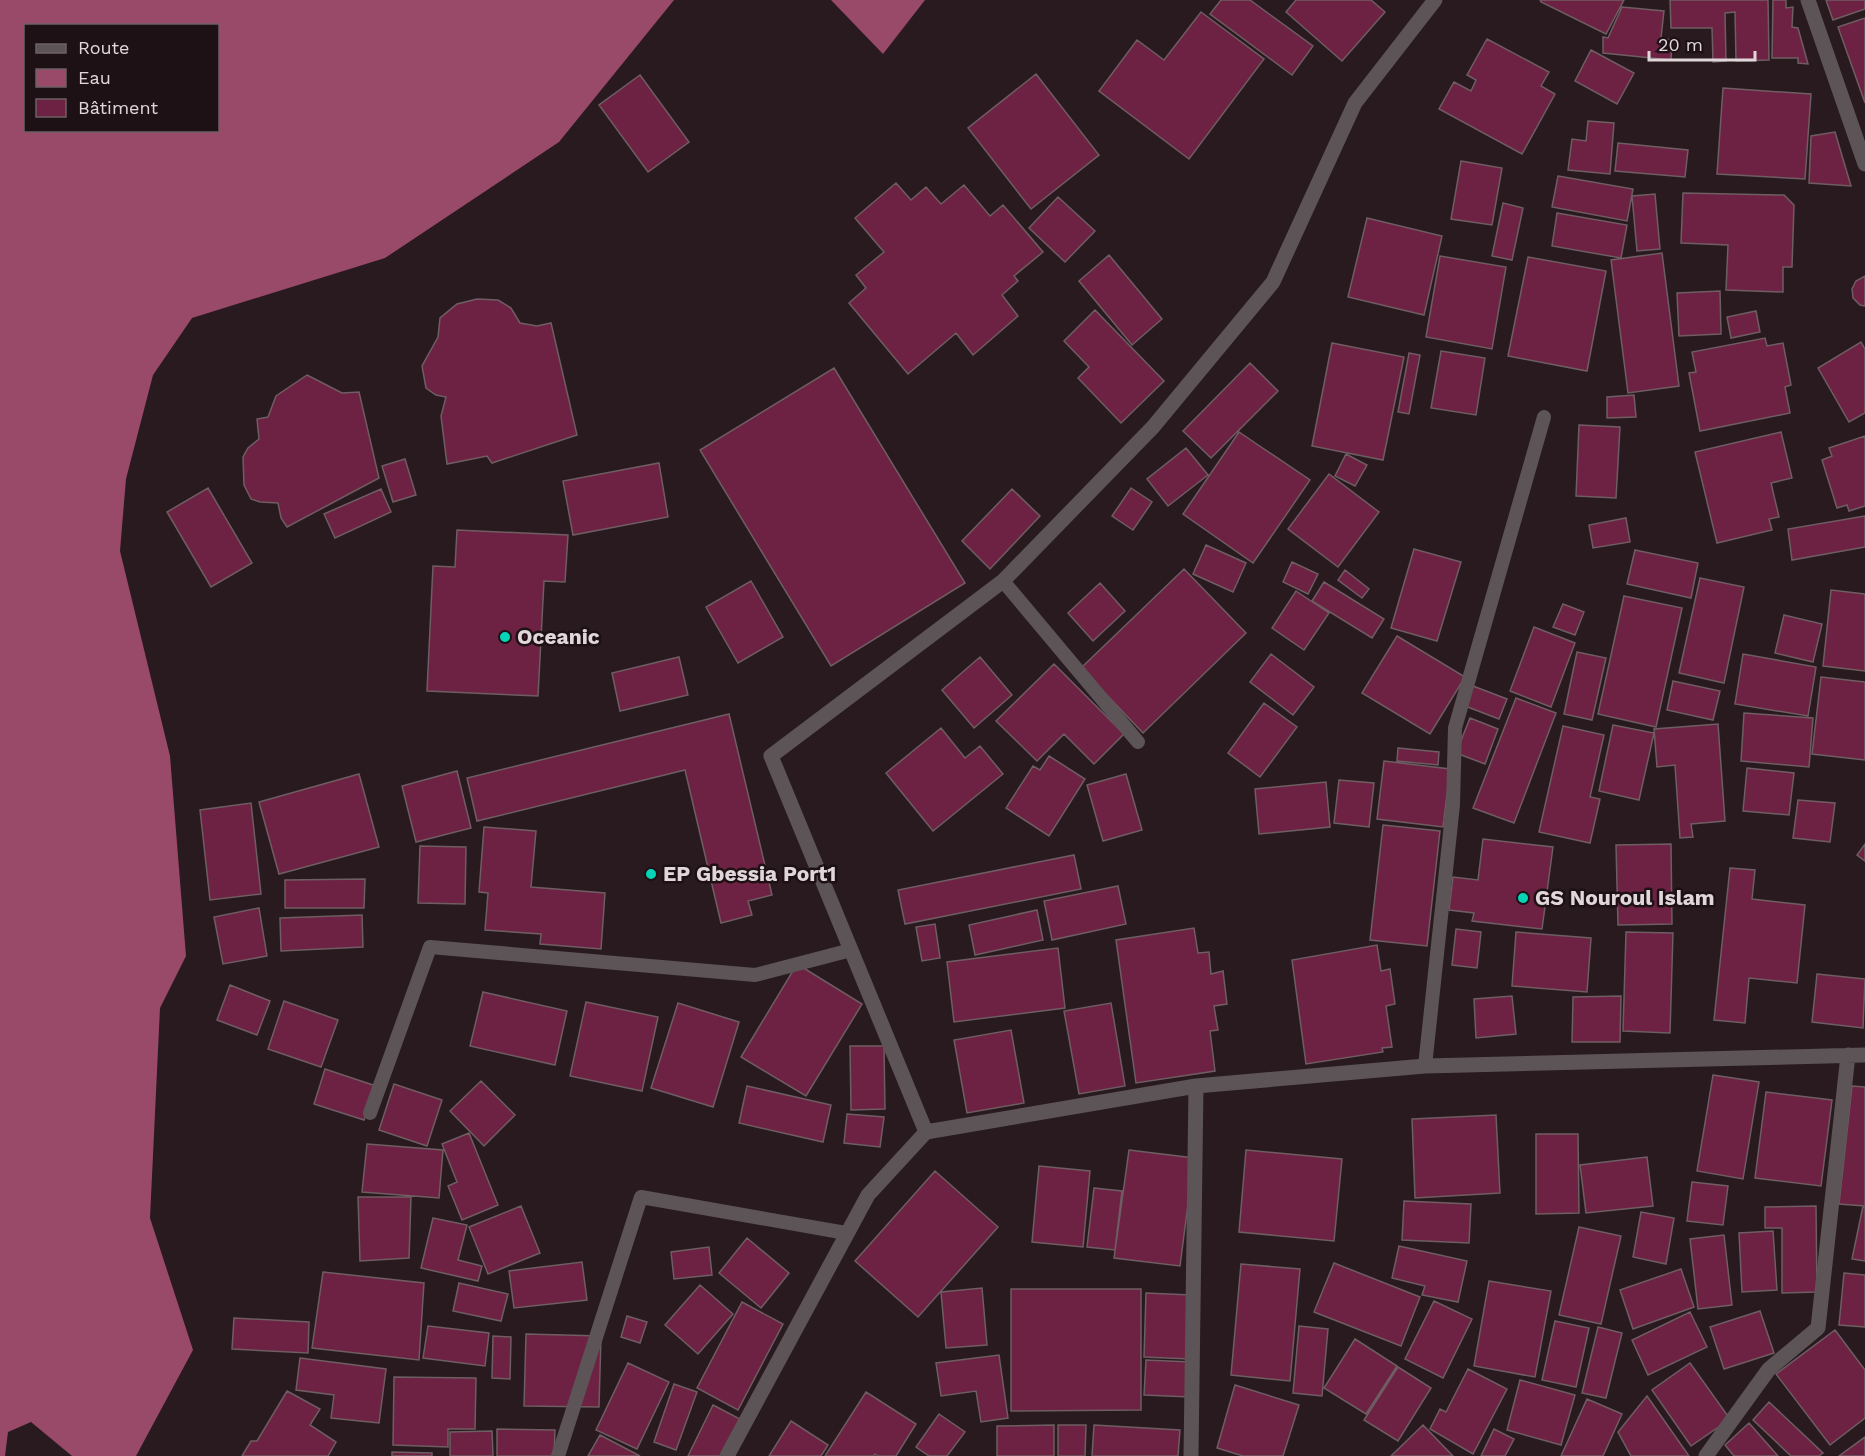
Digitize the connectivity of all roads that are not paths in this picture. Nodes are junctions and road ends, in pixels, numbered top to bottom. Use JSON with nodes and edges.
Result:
{"nodes":[{"id":1,"x":1435,"y":0,"type":"edge"},
{"id":2,"x":1808,"y":0,"type":"edge"},
{"id":3,"x":1865,"y":164,"type":"edge"},
{"id":4,"x":1544,"y":417,"type":"dead end"},
{"id":5,"x":1003,"y":581,"type":"junction"},
{"id":6,"x":1138,"y":742,"type":"dead end"},
{"id":7,"x":851,"y":950,"type":"junction"},
{"id":8,"x":1848,"y":1055,"type":"junction"},
{"id":9,"x":1865,"y":1055,"type":"edge"},
{"id":10,"x":1425,"y":1066,"type":"junction"},
{"id":11,"x":1196,"y":1086,"type":"junction"},
{"id":12,"x":370,"y":1113,"type":"dead end"},
{"id":13,"x":926,"y":1132,"type":"junction"},
{"id":14,"x":846,"y":1233,"type":"junction"},
{"id":15,"x":558,"y":1456,"type":"edge"},
{"id":16,"x":727,"y":1456,"type":"edge"},
{"id":17,"x":1191,"y":1456,"type":"edge"},
{"id":18,"x":1706,"y":1456,"type":"edge"}],
"edges":[{"from":1,"to":5,"type":"street"},
{"from":2,"to":3,"type":"street"},
{"from":4,"to":10,"type":"lane"},
{"from":5,"to":6,"type":"lane"},
{"from":5,"to":7,"type":"street"},
{"from":7,"to":12,"type":"lane"},
{"from":7,"to":13,"type":"street"},
{"from":8,"to":9,"type":"street"},
{"from":8,"to":10,"type":"street"},
{"from":8,"to":18,"type":"street"},
{"from":10,"to":11,"type":"street"},
{"from":11,"to":13,"type":"street"},
{"from":11,"to":17,"type":"street"},
{"from":13,"to":14,"type":"street"},
{"from":14,"to":15,"type":"lane"},
{"from":14,"to":16,"type":"street"}]}
